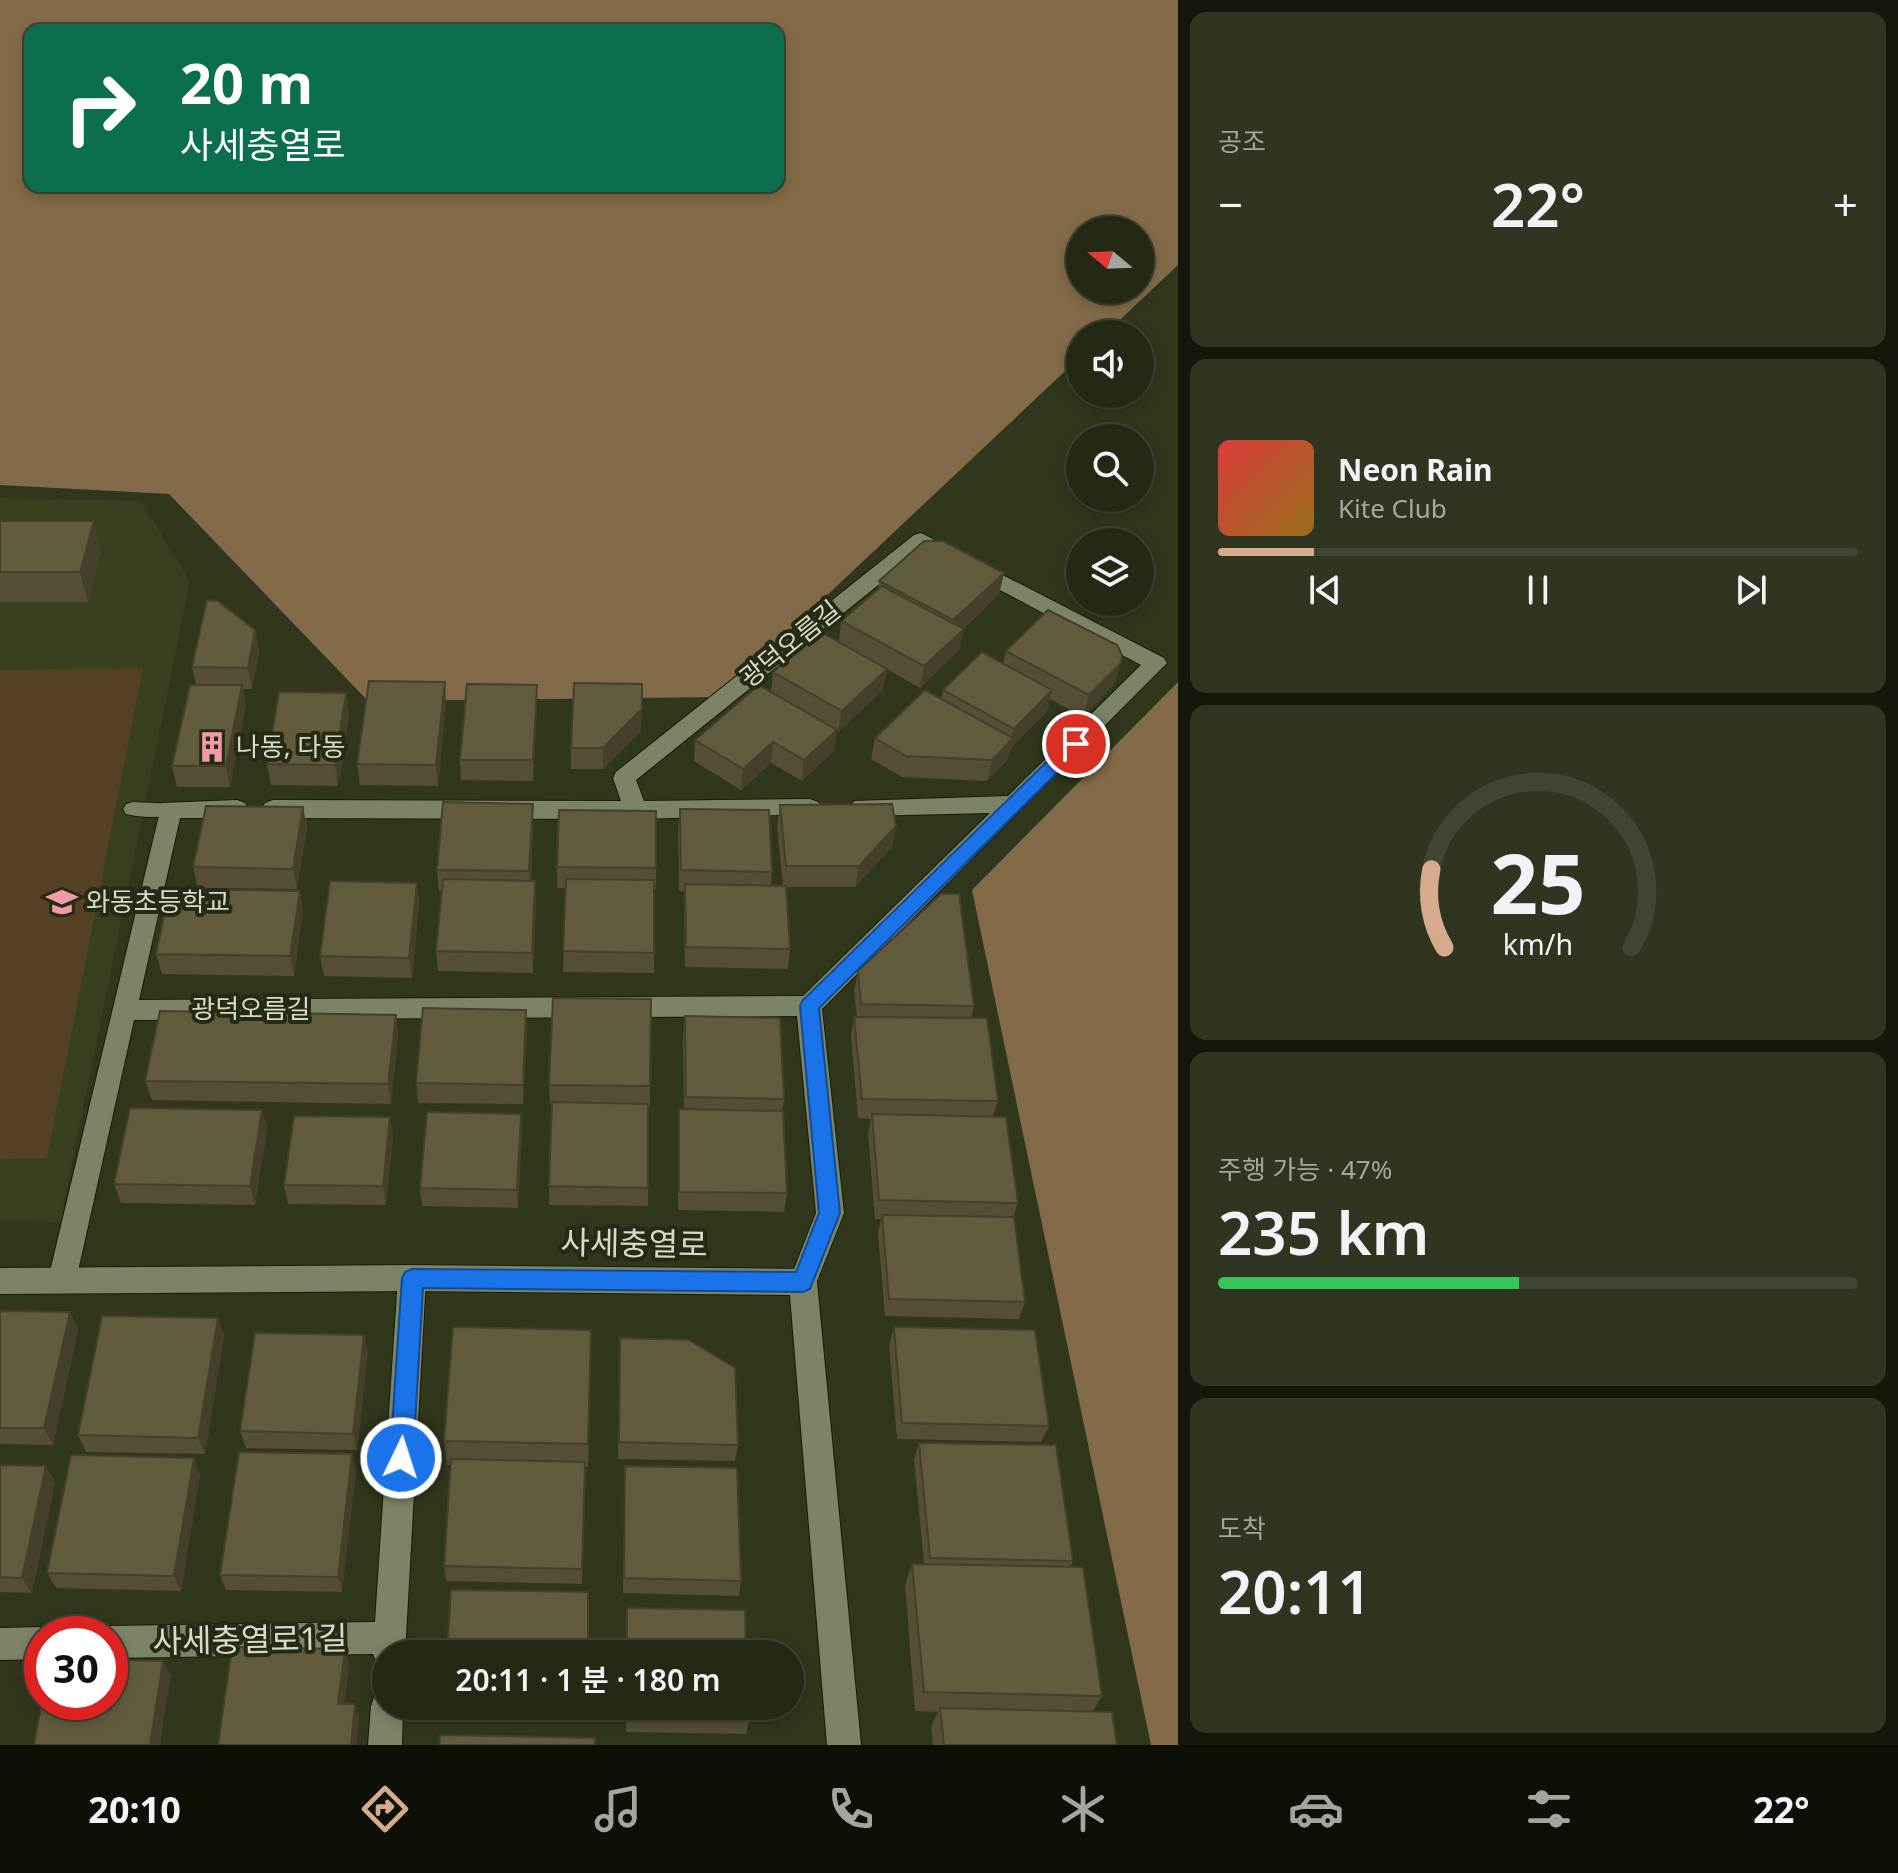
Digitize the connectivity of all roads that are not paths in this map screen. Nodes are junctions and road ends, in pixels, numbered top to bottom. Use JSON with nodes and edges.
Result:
{"nodes":[{"id":1,"x":1015,"y":804,"type":"junction"},
{"id":2,"x":133,"y":809,"type":"dead end"},
{"id":3,"x":170,"y":809,"type":"junction"},
{"id":4,"x":636,"y":810,"type":"junction"},
{"id":5,"x":809,"y":1006,"type":"junction"},
{"id":6,"x":124,"y":1010,"type":"junction"},
{"id":7,"x":412,"y":1278,"type":"junction"},
{"id":8,"x":62,"y":1280,"type":"junction"},
{"id":9,"x":0,"y":1281,"type":"edge"},
{"id":10,"x":803,"y":1282,"type":"junction"},
{"id":11,"x":390,"y":1640,"type":"edge"},
{"id":12,"x":128,"y":1642,"type":"edge"},
{"id":13,"x":24,"y":1643,"type":"edge"},
{"id":14,"x":0,"y":1644,"type":"edge"},
{"id":15,"x":372,"y":1646,"type":"edge"},
{"id":16,"x":386,"y":1720,"type":"edge"},
{"id":17,"x":385,"y":1745,"type":"edge"},
{"id":18,"x":844,"y":1745,"type":"edge"}],
"edges":[{"from":1,"to":4,"type":"street"},
{"from":1,"to":4,"type":"street","name":"광덕오름길"},
{"from":1,"to":5,"type":"street","name":"광덕오름길"},
{"from":2,"to":3,"type":"lane"},
{"from":3,"to":4,"type":"street"},
{"from":3,"to":6,"type":"street"},
{"from":5,"to":6,"type":"street","name":"광덕오름길"},
{"from":5,"to":10,"type":"street"},
{"from":6,"to":8,"type":"street"},
{"from":7,"to":8,"type":"street","name":"사세충열로"},
{"from":7,"to":10,"type":"street","name":"사세충열로"},
{"from":7,"to":11,"type":"street","name":"사세충열로1길"},
{"from":8,"to":9,"type":"street","name":"사세충열로"},
{"from":10,"to":18,"type":"street"},
{"from":12,"to":15,"type":"street","name":"사세충열로1길"},
{"from":13,"to":14,"type":"street"},
{"from":16,"to":17,"type":"street"}]}
